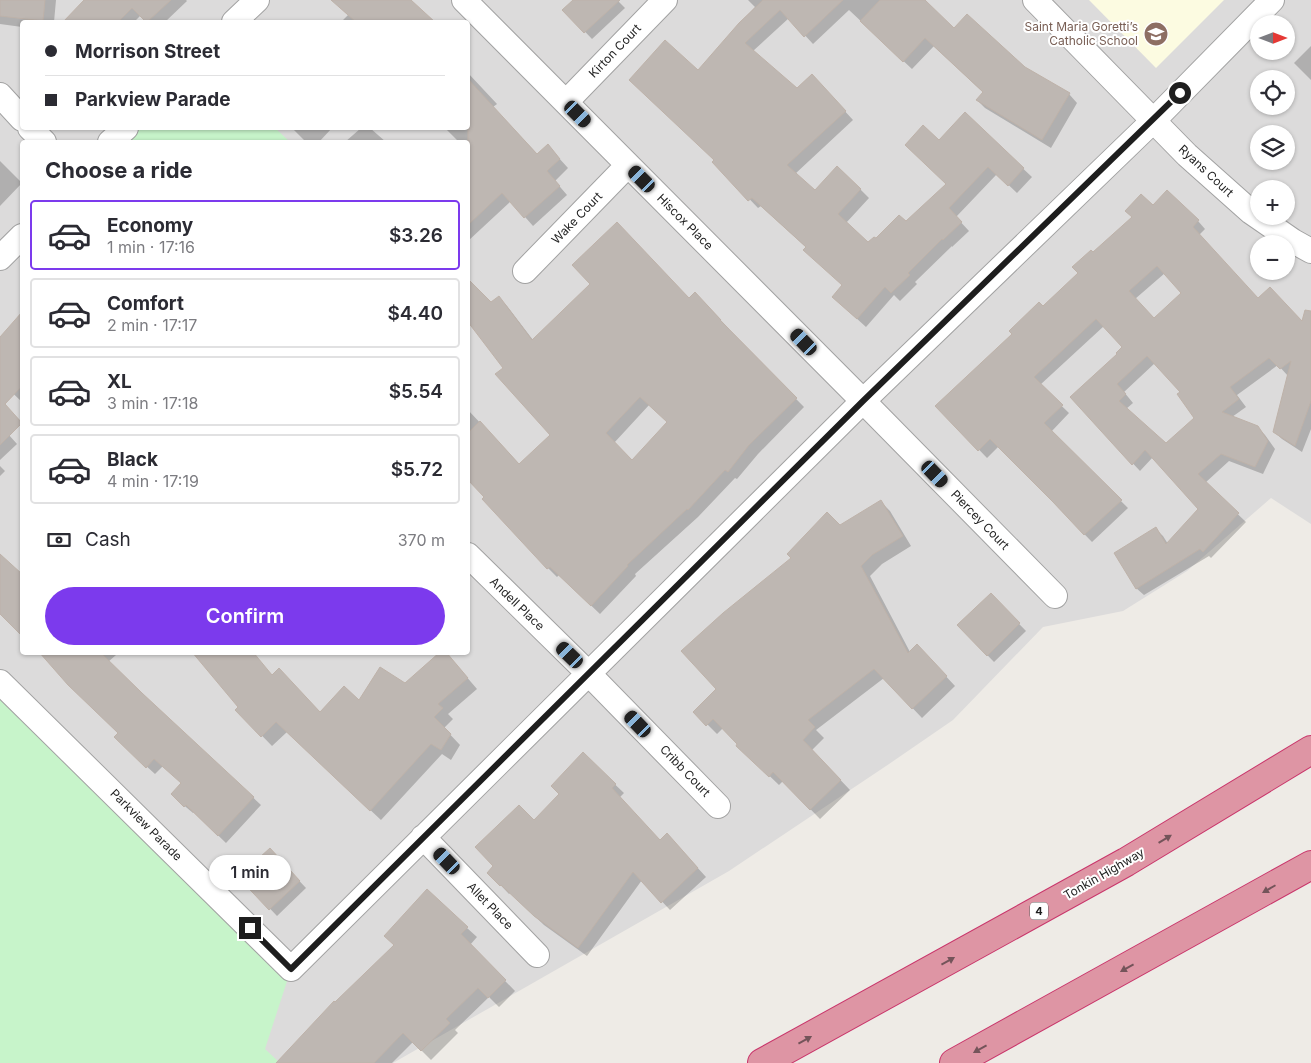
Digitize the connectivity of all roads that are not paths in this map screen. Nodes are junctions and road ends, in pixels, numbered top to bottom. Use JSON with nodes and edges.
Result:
{"nodes":[{"id":1,"x":257,"y":0,"type":"edge"},
{"id":2,"x":464,"y":0,"type":"edge"},
{"id":3,"x":665,"y":0,"type":"edge"},
{"id":4,"x":1035,"y":0,"type":"edge"},
{"id":5,"x":1272,"y":0,"type":"edge"},
{"id":6,"x":236,"y":20,"type":"edge"},
{"id":7,"x":0,"y":95,"type":"edge"},
{"id":8,"x":566,"y":102,"type":"junction"},
{"id":9,"x":20,"y":117,"type":"edge"},
{"id":10,"x":1154,"y":120,"type":"junction"},
{"id":11,"x":32,"y":130,"type":"edge"},
{"id":12,"x":124,"y":130,"type":"edge"},
{"id":13,"x":42,"y":140,"type":"edge"},
{"id":14,"x":112,"y":140,"type":"edge"},
{"id":15,"x":628,"y":165,"type":"junction"},
{"id":16,"x":20,"y":238,"type":"edge"},
{"id":17,"x":1311,"y":252,"type":"edge"},
{"id":18,"x":0,"y":258,"type":"edge"},
{"id":19,"x":525,"y":271,"type":"dead end"},
{"id":20,"x":863,"y":401,"type":"junction"},
{"id":21,"x":470,"y":557,"type":"edge"},
{"id":22,"x":1055,"y":596,"type":"dead end"},
{"id":23,"x":588,"y":673,"type":"junction"},
{"id":24,"x":0,"y":682,"type":"edge"},
{"id":25,"x":1311,"y":750,"type":"edge"},
{"id":26,"x":718,"y":806,"type":"dead end"},
{"id":27,"x":423,"y":837,"type":"junction"},
{"id":28,"x":1311,"y":865,"type":"edge"},
{"id":29,"x":537,"y":954,"type":"dead end"},
{"id":30,"x":762,"y":1063,"type":"edge"},
{"id":31,"x":954,"y":1063,"type":"edge"}],
"edges":[{"from":1,"to":6,"type":"street"},
{"from":2,"to":8,"type":"street","name":"Hiscox Place"},
{"from":3,"to":8,"type":"street","name":"Kirton Court"},
{"from":4,"to":10,"type":"street","name":"Ryans Court"},
{"from":5,"to":10,"type":"street"},
{"from":7,"to":9,"type":"street"},
{"from":8,"to":15,"type":"street","name":"Hiscox Place"},
{"from":10,"to":17,"type":"street","name":"Ryans Court"},
{"from":10,"to":20,"type":"street"},
{"from":11,"to":13,"type":"street"},
{"from":12,"to":14,"type":"street"},
{"from":15,"to":19,"type":"street","name":"Wake Court"},
{"from":15,"to":20,"type":"street","name":"Hiscox Place"},
{"from":16,"to":18,"type":"street"},
{"from":20,"to":22,"type":"street","name":"Piercey Court"},
{"from":20,"to":23,"type":"street"},
{"from":21,"to":23,"type":"street","name":"Andell Place"},
{"from":23,"to":26,"type":"street","name":"Cribb Court"},
{"from":23,"to":27,"type":"street"},
{"from":24,"to":27,"type":"street","name":"Parkview Parade"},
{"from":30,"to":25,"type":"highway","name":"Tonkin Highway","number":"4","one_way":true},
{"from":27,"to":29,"type":"street","name":"Allet Place"},
{"from":28,"to":31,"type":"highway","one_way":true}]}
